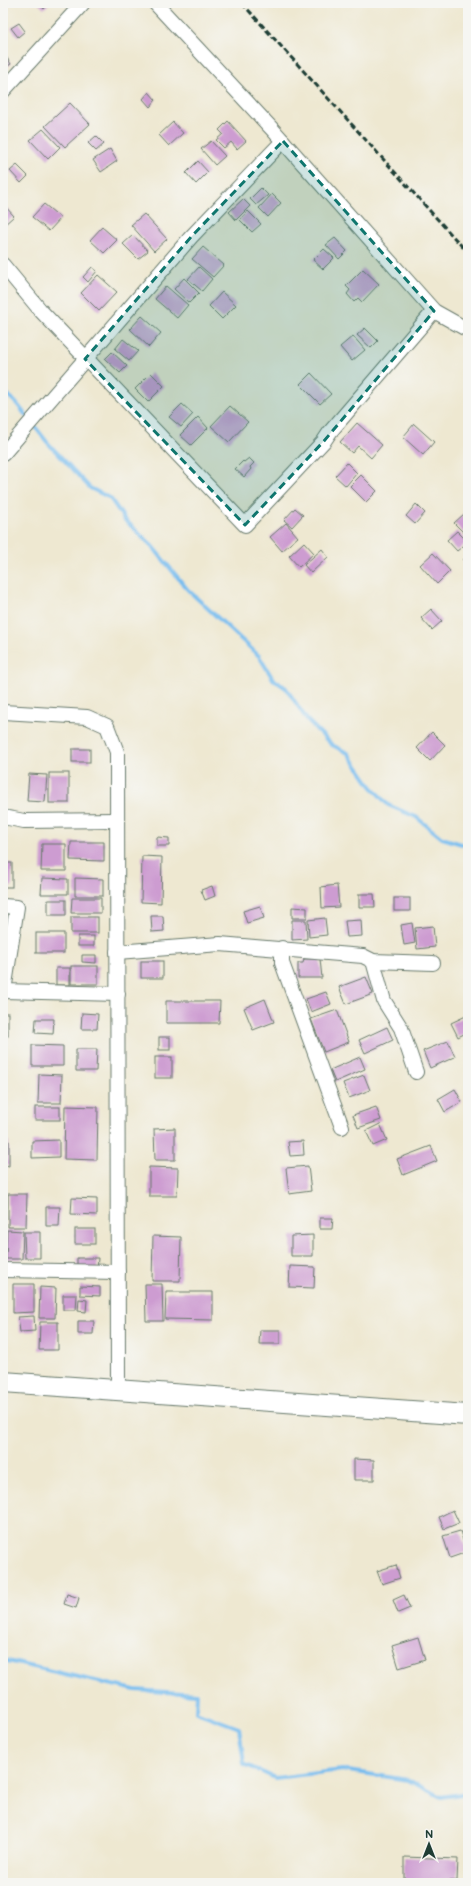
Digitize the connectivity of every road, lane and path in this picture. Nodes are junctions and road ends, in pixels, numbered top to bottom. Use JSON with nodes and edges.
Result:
{"nodes":[{"id":1,"x":83,"y":3,"type":"edge"},
{"id":2,"x":155,"y":3,"type":"edge"},
{"id":3,"x":3,"y":91,"type":"edge"},
{"id":4,"x":283,"y":141,"type":"junction"},
{"id":5,"x":3,"y":264,"type":"edge"},
{"id":6,"x":434,"y":311,"type":"junction"},
{"id":7,"x":468,"y":330,"type":"edge"},
{"id":8,"x":85,"y":359,"type":"junction"},
{"id":9,"x":3,"y":454,"type":"edge"},
{"id":10,"x":3,"y":712,"type":"edge"},
{"id":11,"x":3,"y":817,"type":"edge"},
{"id":12,"x":117,"y":820,"type":"junction"},
{"id":13,"x":3,"y":906,"type":"edge"},
{"id":14,"x":282,"y":948,"type":"junction"},
{"id":15,"x":117,"y":952,"type":"junction"},
{"id":16,"x":373,"y":961,"type":"junction"},
{"id":17,"x":433,"y":963,"type":"dead end"},
{"id":18,"x":4,"y":991,"type":"edge"},
{"id":19,"x":118,"y":994,"type":"junction"},
{"id":20,"x":416,"y":1072,"type":"dead end"},
{"id":21,"x":342,"y":1127,"type":"dead end"},
{"id":22,"x":3,"y":1270,"type":"edge"},
{"id":23,"x":118,"y":1272,"type":"junction"},
{"id":24,"x":3,"y":1382,"type":"edge"},
{"id":25,"x":118,"y":1391,"type":"junction"},
{"id":26,"x":468,"y":1415,"type":"edge"}],
"edges":[{"from":1,"to":3,"type":"street"},
{"from":2,"to":4,"type":"street"},
{"from":4,"to":6,"type":"street"},
{"from":4,"to":8,"type":"street"},
{"from":5,"to":8,"type":"street"},
{"from":6,"to":7,"type":"street"},
{"from":6,"to":8,"type":"street"},
{"from":8,"to":9,"type":"street"},
{"from":10,"to":12,"type":"street"},
{"from":11,"to":12,"type":"street"},
{"from":12,"to":15,"type":"street"},
{"from":13,"to":18,"type":"street"},
{"from":14,"to":15,"type":"street"},
{"from":14,"to":16,"type":"street"},
{"from":14,"to":21,"type":"street"},
{"from":15,"to":19,"type":"street"},
{"from":16,"to":17,"type":"street"},
{"from":16,"to":20,"type":"street"},
{"from":18,"to":19,"type":"street"},
{"from":19,"to":23,"type":"street"},
{"from":22,"to":23,"type":"street"},
{"from":23,"to":25,"type":"street"},
{"from":24,"to":25,"type":"highway"},
{"from":25,"to":26,"type":"highway"}]}
